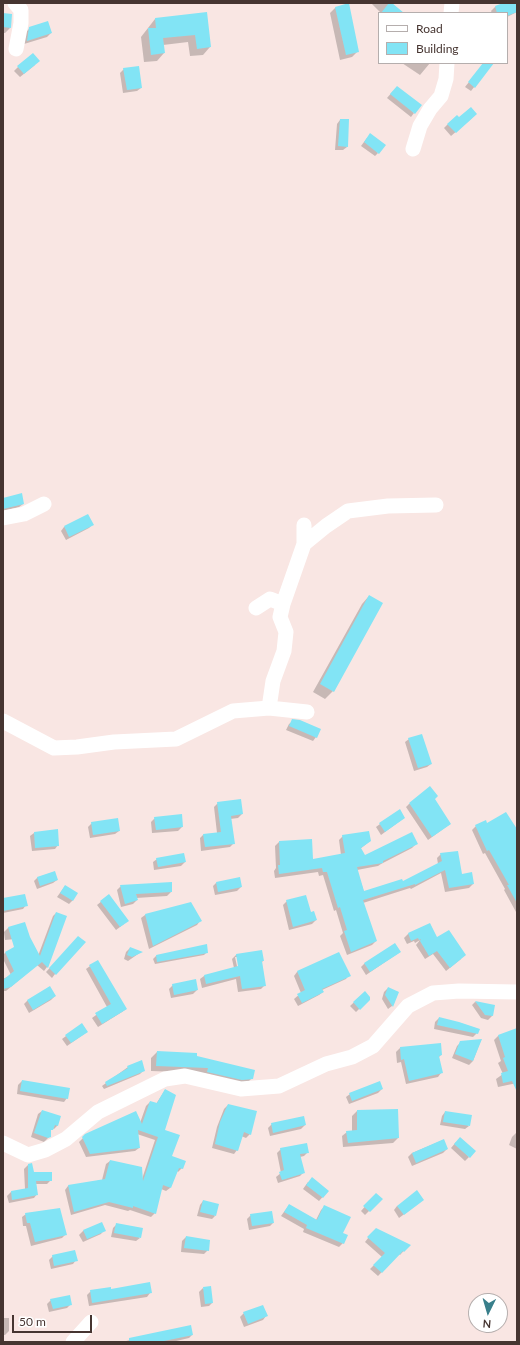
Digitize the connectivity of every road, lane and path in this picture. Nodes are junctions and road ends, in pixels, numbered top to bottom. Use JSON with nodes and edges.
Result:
{"nodes":[{"id":1,"x":15,"y":3,"type":"edge"},
{"id":2,"x":16,"y":50,"type":"dead end"},
{"id":3,"x":447,"y":64,"type":"edge"},
{"id":4,"x":413,"y":149,"type":"dead end"},
{"id":5,"x":44,"y":504,"type":"dead end"},
{"id":6,"x":436,"y":505,"type":"dead end"},
{"id":7,"x":3,"y":518,"type":"edge"},
{"id":8,"x":304,"y":525,"type":"dead end"},
{"id":9,"x":304,"y":544,"type":"junction"},
{"id":10,"x":283,"y":604,"type":"junction"},
{"id":11,"x":256,"y":608,"type":"dead end"},
{"id":12,"x":269,"y":708,"type":"junction"},
{"id":13,"x":307,"y":712,"type":"dead end"},
{"id":14,"x":3,"y":722,"type":"edge"},
{"id":15,"x":517,"y":992,"type":"edge"},
{"id":16,"x":3,"y":1143,"type":"edge"},
{"id":17,"x":91,"y":1322,"type":"dead end"},
{"id":18,"x":73,"y":1342,"type":"edge"}],
"edges":[{"from":1,"to":2,"type":"street"},
{"from":3,"to":4,"type":"street"},
{"from":5,"to":7,"type":"street"},
{"from":6,"to":9,"type":"street"},
{"from":8,"to":9,"type":"street"},
{"from":9,"to":10,"type":"street"},
{"from":10,"to":11,"type":"street"},
{"from":10,"to":12,"type":"street"},
{"from":12,"to":13,"type":"street"},
{"from":12,"to":14,"type":"street"},
{"from":15,"to":16,"type":"street"},
{"from":17,"to":18,"type":"street"}]}
